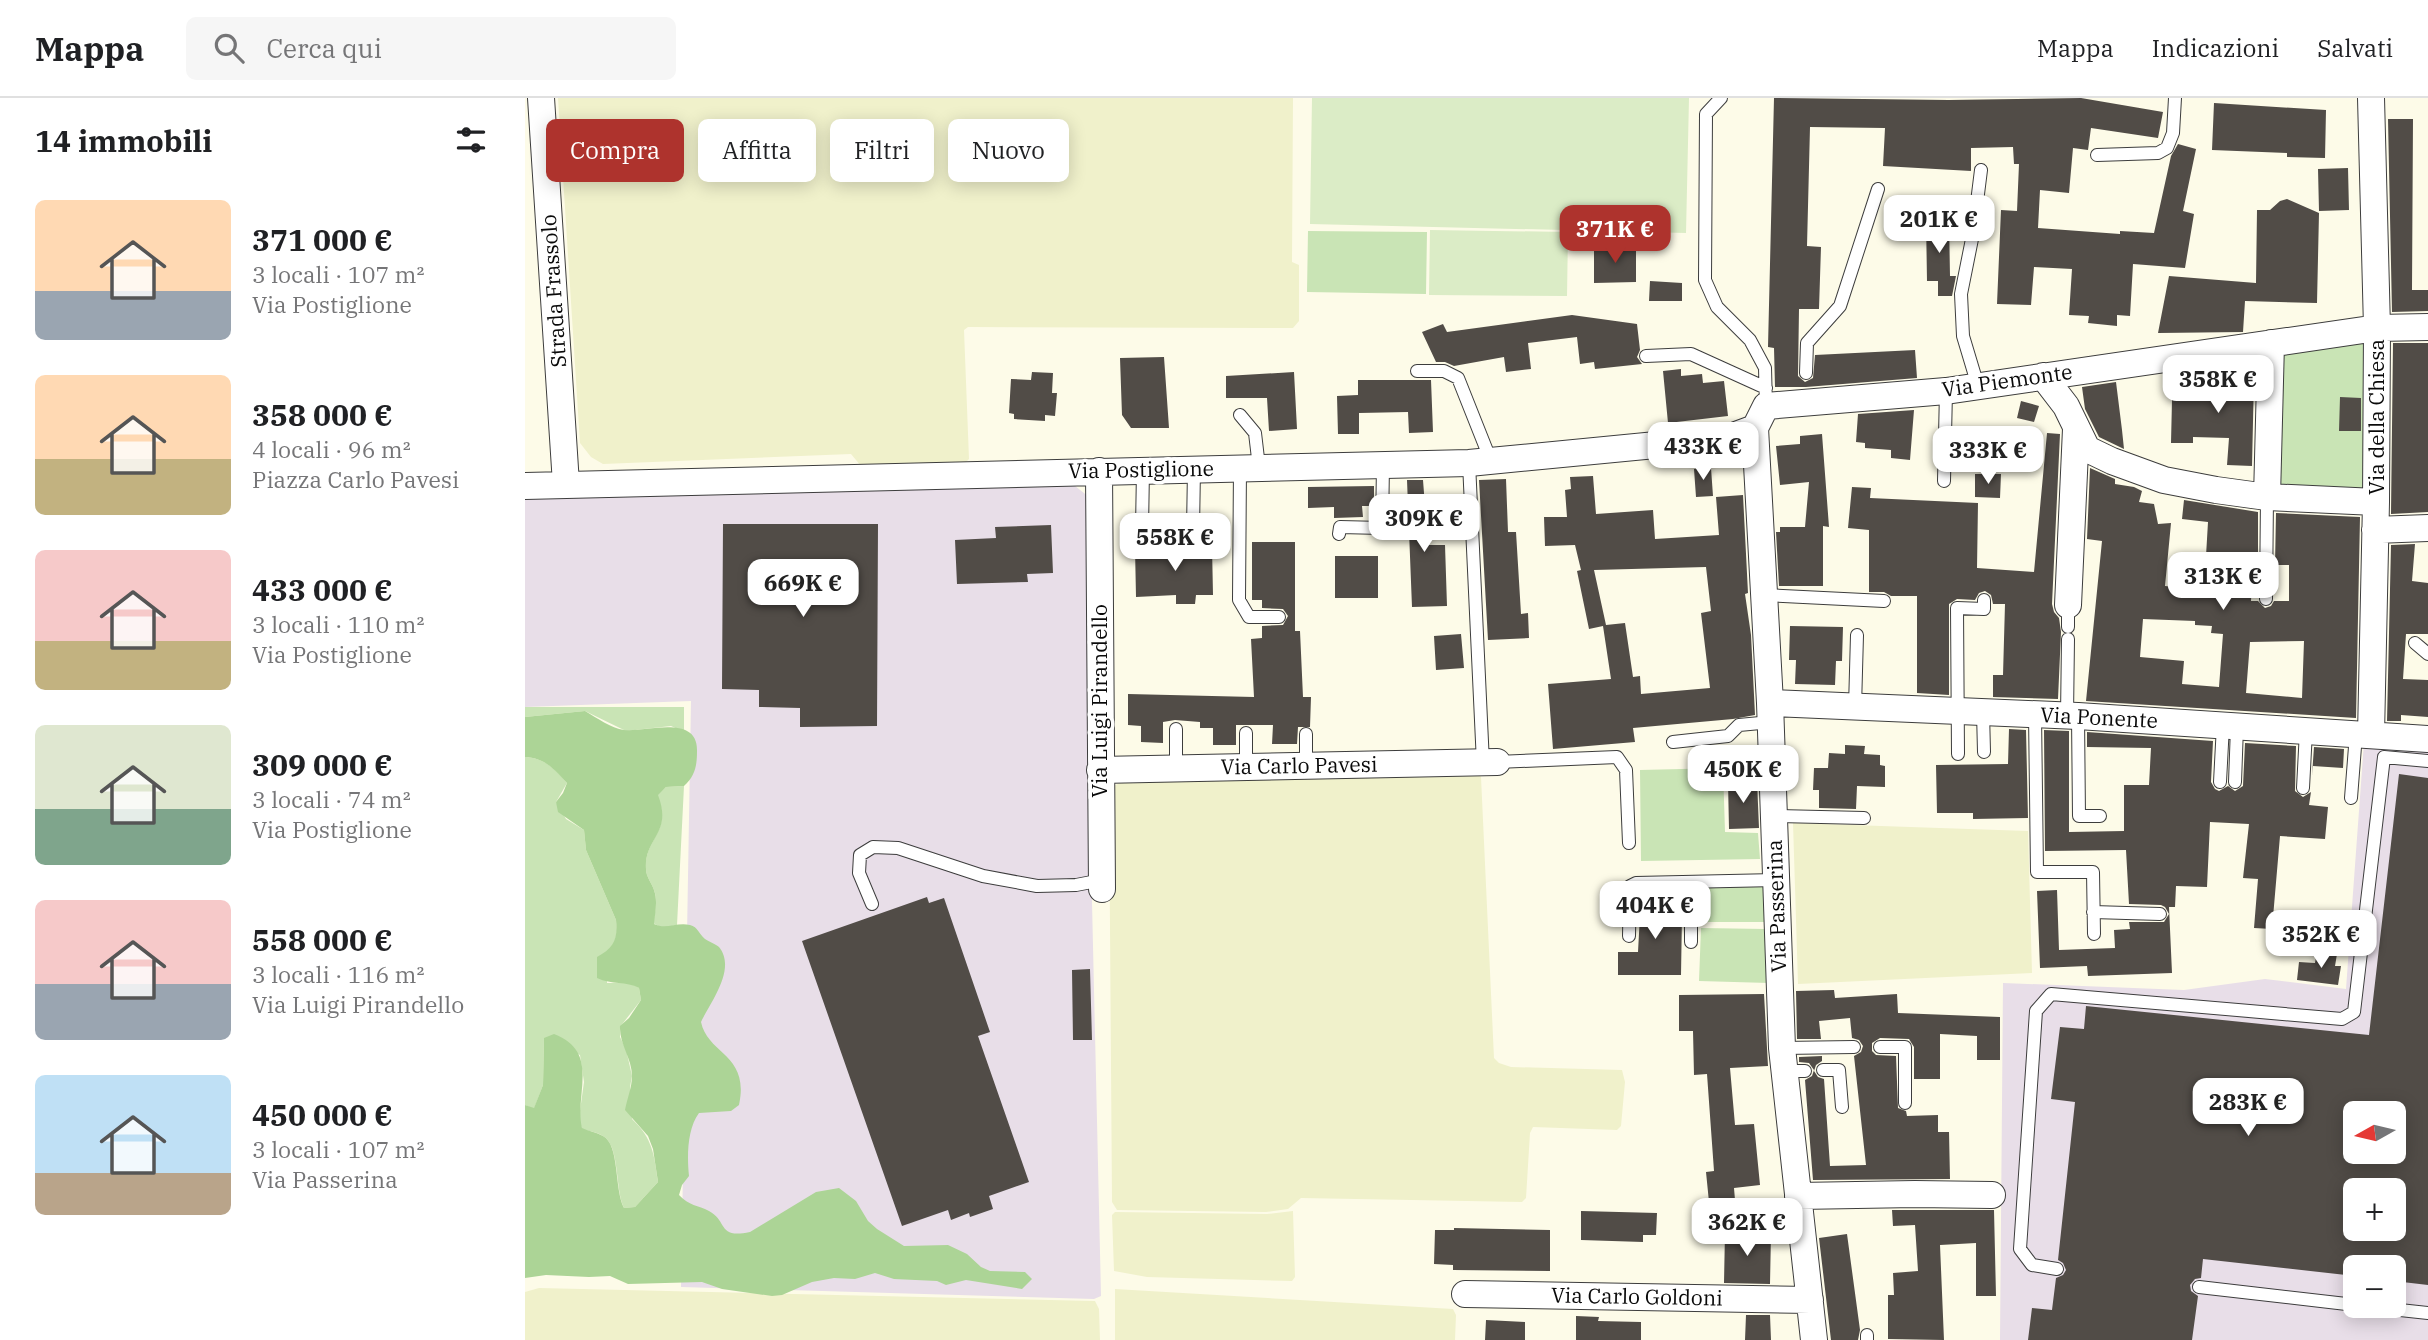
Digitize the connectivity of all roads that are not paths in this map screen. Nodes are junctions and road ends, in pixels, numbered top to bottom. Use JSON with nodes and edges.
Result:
{"nodes":[{"id":1,"x":541,"y":98,"type":"edge"},
{"id":2,"x":1721,"y":98,"type":"edge"},
{"id":3,"x":2175,"y":98,"type":"edge"},
{"id":4,"x":2371,"y":98,"type":"edge"},
{"id":5,"x":2097,"y":155,"type":"dead end"},
{"id":6,"x":1981,"y":170,"type":"dead end"},
{"id":7,"x":1878,"y":189,"type":"dead end"},
{"id":8,"x":2428,"y":327,"type":"edge"},
{"id":9,"x":2377,"y":328,"type":"junction"},
{"id":10,"x":2271,"y":344,"type":"junction"},
{"id":11,"x":1646,"y":356,"type":"dead end"},
{"id":12,"x":1417,"y":372,"type":"dead end"},
{"id":13,"x":1806,"y":373,"type":"dead end"},
{"id":14,"x":2043,"y":376,"type":"junction"},
{"id":15,"x":1978,"y":386,"type":"junction"},
{"id":16,"x":1946,"y":390,"type":"junction"},
{"id":17,"x":1762,"y":407,"type":"junction"},
{"id":18,"x":1240,"y":415,"type":"dead end"},
{"id":19,"x":2076,"y":429,"type":"junction"},
{"id":20,"x":1480,"y":462,"type":"junction"},
{"id":21,"x":1383,"y":465,"type":"junction"},
{"id":22,"x":1249,"y":467,"type":"junction"},
{"id":23,"x":1194,"y":469,"type":"junction"},
{"id":24,"x":1143,"y":470,"type":"junction"},
{"id":25,"x":1099,"y":471,"type":"junction"},
{"id":26,"x":1944,"y":481,"type":"dead end"},
{"id":27,"x":566,"y":484,"type":"junction"},
{"id":28,"x":525,"y":486,"type":"edge"},
{"id":29,"x":2267,"y":497,"type":"junction"},
{"id":30,"x":2376,"y":502,"type":"junction"},
{"id":31,"x":1142,"y":528,"type":"dead end"},
{"id":32,"x":2428,"y":528,"type":"edge"},
{"id":33,"x":1193,"y":529,"type":"dead end"},
{"id":34,"x":2375,"y":530,"type":"junction"},
{"id":35,"x":1339,"y":534,"type":"dead end"},
{"id":36,"x":1764,"y":595,"type":"junction"},
{"id":37,"x":2266,"y":598,"type":"dead end"},
{"id":38,"x":1984,"y":600,"type":"dead end"},
{"id":39,"x":1884,"y":601,"type":"dead end"},
{"id":40,"x":1279,"y":617,"type":"dead end"},
{"id":41,"x":2068,"y":624,"type":"joint"},
{"id":42,"x":1857,"y":635,"type":"dead end"},
{"id":43,"x":2415,"y":643,"type":"dead end"},
{"id":44,"x":2428,"y":654,"type":"edge"},
{"id":45,"x":1855,"y":707,"type":"junction"},
{"id":46,"x":1957,"y":711,"type":"junction"},
{"id":47,"x":1770,"y":712,"type":"junction"},
{"id":48,"x":1983,"y":712,"type":"junction"},
{"id":49,"x":2035,"y":714,"type":"junction"},
{"id":50,"x":2073,"y":716,"type":"junction"},
{"id":51,"x":2230,"y":726,"type":"junction"},
{"id":52,"x":1176,"y":729,"type":"dead end"},
{"id":53,"x":2305,"y":731,"type":"junction"},
{"id":54,"x":1245,"y":733,"type":"dead end"},
{"id":55,"x":1306,"y":734,"type":"dead end"},
{"id":56,"x":2363,"y":735,"type":"junction"},
{"id":57,"x":2428,"y":739,"type":"edge"},
{"id":58,"x":1673,"y":742,"type":"dead end"},
{"id":59,"x":1985,"y":752,"type":"dead end"},
{"id":60,"x":1958,"y":754,"type":"dead end"},
{"id":61,"x":2428,"y":761,"type":"edge"},
{"id":62,"x":1490,"y":762,"type":"junction"},
{"id":63,"x":1307,"y":766,"type":"junction"},
{"id":64,"x":1246,"y":767,"type":"junction"},
{"id":65,"x":1177,"y":768,"type":"junction"},
{"id":66,"x":1100,"y":770,"type":"junction"},
{"id":67,"x":2220,"y":782,"type":"dead end"},
{"id":68,"x":2235,"y":782,"type":"dead end"},
{"id":69,"x":2304,"y":788,"type":"dead end"},
{"id":70,"x":2351,"y":798,"type":"dead end"},
{"id":71,"x":1774,"y":816,"type":"junction"},
{"id":72,"x":2100,"y":816,"type":"dead end"},
{"id":73,"x":1864,"y":818,"type":"dead end"},
{"id":74,"x":1629,"y":843,"type":"dead end"},
{"id":75,"x":1776,"y":880,"type":"junction"},
{"id":76,"x":1691,"y":881,"type":"junction"},
{"id":77,"x":1102,"y":884,"type":"joint"},
{"id":78,"x":872,"y":904,"type":"dead end"},
{"id":79,"x":2093,"y":912,"type":"junction"},
{"id":80,"x":2160,"y":914,"type":"dead end"},
{"id":81,"x":2094,"y":934,"type":"dead end"},
{"id":82,"x":1629,"y":936,"type":"dead end"},
{"id":83,"x":1691,"y":942,"type":"dead end"},
{"id":84,"x":1854,"y":1047,"type":"dead end"},
{"id":85,"x":1880,"y":1047,"type":"dead end"},
{"id":86,"x":1790,"y":1063,"type":"junction"},
{"id":87,"x":1823,"y":1070,"type":"dead end"},
{"id":88,"x":1905,"y":1103,"type":"dead end"},
{"id":89,"x":1842,"y":1107,"type":"dead end"},
{"id":90,"x":1798,"y":1195,"type":"junction"},
{"id":91,"x":1992,"y":1195,"type":"dead end"},
{"id":92,"x":2057,"y":1269,"type":"dead end"},
{"id":93,"x":2199,"y":1287,"type":"dead end"},
{"id":94,"x":1465,"y":1294,"type":"dead end"},
{"id":95,"x":1809,"y":1300,"type":"junction"},
{"id":96,"x":2343,"y":1304,"type":"edge"},
{"id":97,"x":2406,"y":1311,"type":"edge"},
{"id":98,"x":2428,"y":1313,"type":"edge"},
{"id":99,"x":1814,"y":1340,"type":"edge"}],
"edges":[{"from":1,"to":27,"type":"street","name":"Strada Frassolo"},
{"from":2,"to":17,"type":"lane"},
{"from":3,"to":5,"type":"lane"},
{"from":4,"to":9,"type":"street","name":"Via della Chiesa"},
{"from":6,"to":15,"type":"lane"},
{"from":7,"to":13,"type":"lane"},
{"from":8,"to":9,"type":"street"},
{"from":9,"to":10,"type":"street","name":"Via Piemonte"},
{"from":9,"to":30,"type":"street","name":"Via della Chiesa"},
{"from":10,"to":14,"type":"street","name":"Via Piemonte"},
{"from":10,"to":29,"type":"street"},
{"from":11,"to":17,"type":"lane"},
{"from":12,"to":20,"type":"lane"},
{"from":14,"to":15,"type":"street","name":"Via Piemonte"},
{"from":14,"to":19,"type":"street"},
{"from":15,"to":16,"type":"street","name":"Via Piemonte"},
{"from":16,"to":17,"type":"street","name":"Via Piemonte"},
{"from":16,"to":26,"type":"lane"},
{"from":17,"to":20,"type":"street","name":"Via Postiglione"},
{"from":17,"to":36,"type":"street","name":"Via Passerina"},
{"from":18,"to":22,"type":"lane"},
{"from":19,"to":29,"type":"street"},
{"from":19,"to":41,"type":"street"},
{"from":20,"to":21,"type":"street","name":"Via Postiglione"},
{"from":20,"to":62,"type":"lane"},
{"from":21,"to":22,"type":"street","name":"Via Postiglione"},
{"from":21,"to":35,"type":"lane"},
{"from":22,"to":23,"type":"street","name":"Via Postiglione"},
{"from":22,"to":40,"type":"lane"},
{"from":23,"to":24,"type":"street","name":"Via Postiglione"},
{"from":23,"to":33,"type":"lane"},
{"from":24,"to":25,"type":"street","name":"Via Postiglione"},
{"from":24,"to":31,"type":"lane"},
{"from":25,"to":27,"type":"street","name":"Via Postiglione"},
{"from":25,"to":66,"type":"street","name":"Via Luigi Pirandello"},
{"from":27,"to":28,"type":"street","name":"Via Postiglione"},
{"from":29,"to":30,"type":"street"},
{"from":29,"to":37,"type":"lane"},
{"from":30,"to":34,"type":"street","name":"Via della Chiesa"},
{"from":32,"to":34,"type":"street"},
{"from":34,"to":56,"type":"street","name":"Via della Chiesa"},
{"from":36,"to":39,"type":"lane"},
{"from":36,"to":47,"type":"street","name":"Via Passerina"},
{"from":38,"to":46,"type":"lane"},
{"from":41,"to":50,"type":"lane"},
{"from":42,"to":45,"type":"lane"},
{"from":43,"to":44,"type":"lane"},
{"from":45,"to":46,"type":"street","name":"Via Ponente"},
{"from":45,"to":47,"type":"street","name":"Via Ponente"},
{"from":46,"to":48,"type":"street","name":"Via Ponente"},
{"from":46,"to":60,"type":"lane"},
{"from":47,"to":58,"type":"lane"},
{"from":47,"to":71,"type":"street","name":"Via Passerina"},
{"from":48,"to":49,"type":"street","name":"Via Ponente"},
{"from":48,"to":59,"type":"lane"},
{"from":49,"to":50,"type":"street","name":"Via Ponente"},
{"from":49,"to":79,"type":"lane"},
{"from":50,"to":51,"type":"street","name":"Via Ponente"},
{"from":50,"to":72,"type":"lane"},
{"from":51,"to":53,"type":"street","name":"Via Ponente"},
{"from":51,"to":67,"type":"lane"},
{"from":51,"to":68,"type":"lane"},
{"from":52,"to":65,"type":"lane"},
{"from":53,"to":56,"type":"street","name":"Via Ponente"},
{"from":53,"to":69,"type":"lane"},
{"from":54,"to":64,"type":"lane"},
{"from":55,"to":63,"type":"lane"},
{"from":56,"to":57,"type":"street","name":"Via Ponente"},
{"from":56,"to":70,"type":"lane"},
{"from":61,"to":92,"type":"lane"},
{"from":62,"to":63,"type":"street","name":"Via Carlo Pavesi"},
{"from":62,"to":74,"type":"lane"},
{"from":63,"to":64,"type":"street","name":"Via Carlo Pavesi"},
{"from":64,"to":65,"type":"street","name":"Via Carlo Pavesi"},
{"from":65,"to":66,"type":"street","name":"Via Carlo Pavesi"},
{"from":66,"to":77,"type":"street","name":"Via Luigi Pirandello"},
{"from":71,"to":73,"type":"lane"},
{"from":71,"to":75,"type":"street","name":"Via Passerina"},
{"from":75,"to":76,"type":"lane"},
{"from":75,"to":86,"type":"street","name":"Via Passerina"},
{"from":76,"to":82,"type":"lane"},
{"from":76,"to":83,"type":"lane"},
{"from":77,"to":78,"type":"lane"},
{"from":79,"to":80,"type":"lane"},
{"from":79,"to":81,"type":"lane"},
{"from":84,"to":86,"type":"lane"},
{"from":85,"to":88,"type":"lane"},
{"from":86,"to":90,"type":"street","name":"Via Passerina"},
{"from":87,"to":89,"type":"lane"},
{"from":90,"to":91,"type":"street"},
{"from":90,"to":95,"type":"street","name":"Via Passerina"},
{"from":93,"to":96,"type":"lane"},
{"from":94,"to":95,"type":"street","name":"Via Carlo Goldoni"},
{"from":95,"to":99,"type":"street","name":"Via Passerina"},
{"from":97,"to":98,"type":"lane"}]}
